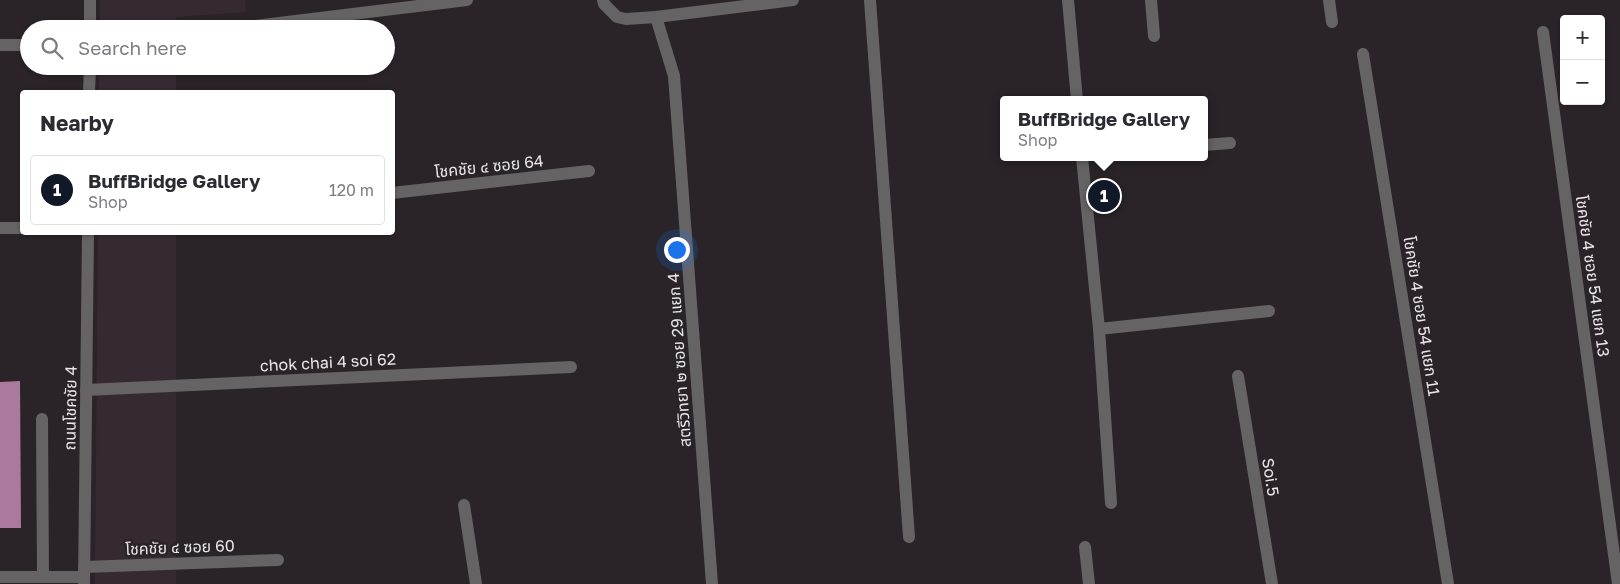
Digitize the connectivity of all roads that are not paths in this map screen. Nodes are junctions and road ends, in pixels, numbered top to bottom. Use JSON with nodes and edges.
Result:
{"nodes":[{"id":1,"x":90,"y":0,"type":"edge"},
{"id":2,"x":467,"y":0,"type":"edge"},
{"id":3,"x":603,"y":0,"type":"edge"},
{"id":4,"x":792,"y":0,"type":"edge"},
{"id":5,"x":870,"y":0,"type":"edge"},
{"id":6,"x":1068,"y":0,"type":"edge"},
{"id":7,"x":1151,"y":0,"type":"edge"},
{"id":8,"x":1329,"y":0,"type":"edge"},
{"id":9,"x":656,"y":17,"type":"junction"},
{"id":10,"x":90,"y":20,"type":"edge"},
{"id":11,"x":304,"y":20,"type":"edge"},
{"id":12,"x":1332,"y":22,"type":"dead end"},
{"id":13,"x":1543,"y":32,"type":"dead end"},
{"id":14,"x":1154,"y":36,"type":"dead end"},
{"id":15,"x":0,"y":45,"type":"edge"},
{"id":16,"x":20,"y":45,"type":"edge"},
{"id":17,"x":1363,"y":54,"type":"dead end"},
{"id":18,"x":90,"y":75,"type":"edge"},
{"id":19,"x":89,"y":90,"type":"edge"},
{"id":20,"x":1077,"y":96,"type":"edge"},
{"id":21,"x":1230,"y":143,"type":"dead end"},
{"id":22,"x":1208,"y":145,"type":"edge"},
{"id":23,"x":1082,"y":161,"type":"edge"},
{"id":24,"x":589,"y":171,"type":"dead end"},
{"id":25,"x":395,"y":193,"type":"edge"},
{"id":26,"x":0,"y":228,"type":"edge"},
{"id":27,"x":20,"y":228,"type":"edge"},
{"id":28,"x":88,"y":235,"type":"edge"},
{"id":29,"x":1269,"y":311,"type":"dead end"},
{"id":30,"x":1099,"y":329,"type":"junction"},
{"id":31,"x":571,"y":367,"type":"dead end"},
{"id":32,"x":1238,"y":376,"type":"dead end"},
{"id":33,"x":86,"y":390,"type":"junction"},
{"id":34,"x":42,"y":419,"type":"dead end"},
{"id":35,"x":1111,"y":503,"type":"dead end"},
{"id":36,"x":464,"y":505,"type":"dead end"},
{"id":37,"x":909,"y":537,"type":"dead end"},
{"id":38,"x":1085,"y":547,"type":"dead end"},
{"id":39,"x":278,"y":560,"type":"dead end"},
{"id":40,"x":84,"y":576,"type":"edge"},
{"id":41,"x":0,"y":577,"type":"edge"},
{"id":42,"x":43,"y":577,"type":"junction"},
{"id":43,"x":476,"y":584,"type":"edge"},
{"id":44,"x":712,"y":584,"type":"edge"},
{"id":45,"x":1089,"y":584,"type":"edge"},
{"id":46,"x":1272,"y":584,"type":"edge"},
{"id":47,"x":1448,"y":584,"type":"edge"},
{"id":48,"x":1618,"y":584,"type":"edge"}],
"edges":[{"from":1,"to":10,"type":"street"},
{"from":2,"to":11,"type":"street"},
{"from":3,"to":9,"type":"street"},
{"from":4,"to":9,"type":"street"},
{"from":5,"to":37,"type":"street"},
{"from":6,"to":20,"type":"street"},
{"from":7,"to":14,"type":"street"},
{"from":8,"to":12,"type":"street"},
{"from":9,"to":44,"type":"street","name":"สตรีวิทยา ๒ ซอย 29 แยก 4"},
{"from":13,"to":48,"type":"street","name":"โชคชัย 4 ซอย 54 แยก 13"},
{"from":15,"to":16,"type":"street"},
{"from":17,"to":47,"type":"street","name":"โชคชัย 4 ซอย 54 แยก 11"},
{"from":18,"to":19,"type":"street"},
{"from":21,"to":22,"type":"street"},
{"from":23,"to":30,"type":"street"},
{"from":24,"to":25,"type":"street","name":"โชคชัย ๔ ซอย 64"},
{"from":26,"to":27,"type":"street"},
{"from":28,"to":33,"type":"street","name":"ถนนโชคชัย 4"},
{"from":29,"to":30,"type":"street"},
{"from":30,"to":35,"type":"street"},
{"from":31,"to":33,"type":"street","name":"chok chai 4 soi 62"},
{"from":32,"to":46,"type":"street","name":"Soi.5"},
{"from":33,"to":40,"type":"street","name":"ถนนโชคชัย 4"},
{"from":34,"to":42,"type":"street"},
{"from":36,"to":43,"type":"street"},
{"from":38,"to":45,"type":"street"},
{"from":39,"to":40,"type":"street","name":"โชคชัย ๔ ซอย 60"},
{"from":40,"to":42,"type":"street","name":"โชคชัย ๔ ซอย 60"},
{"from":41,"to":42,"type":"street","name":"โชคชัย ๔ ซอย 60"}]}
